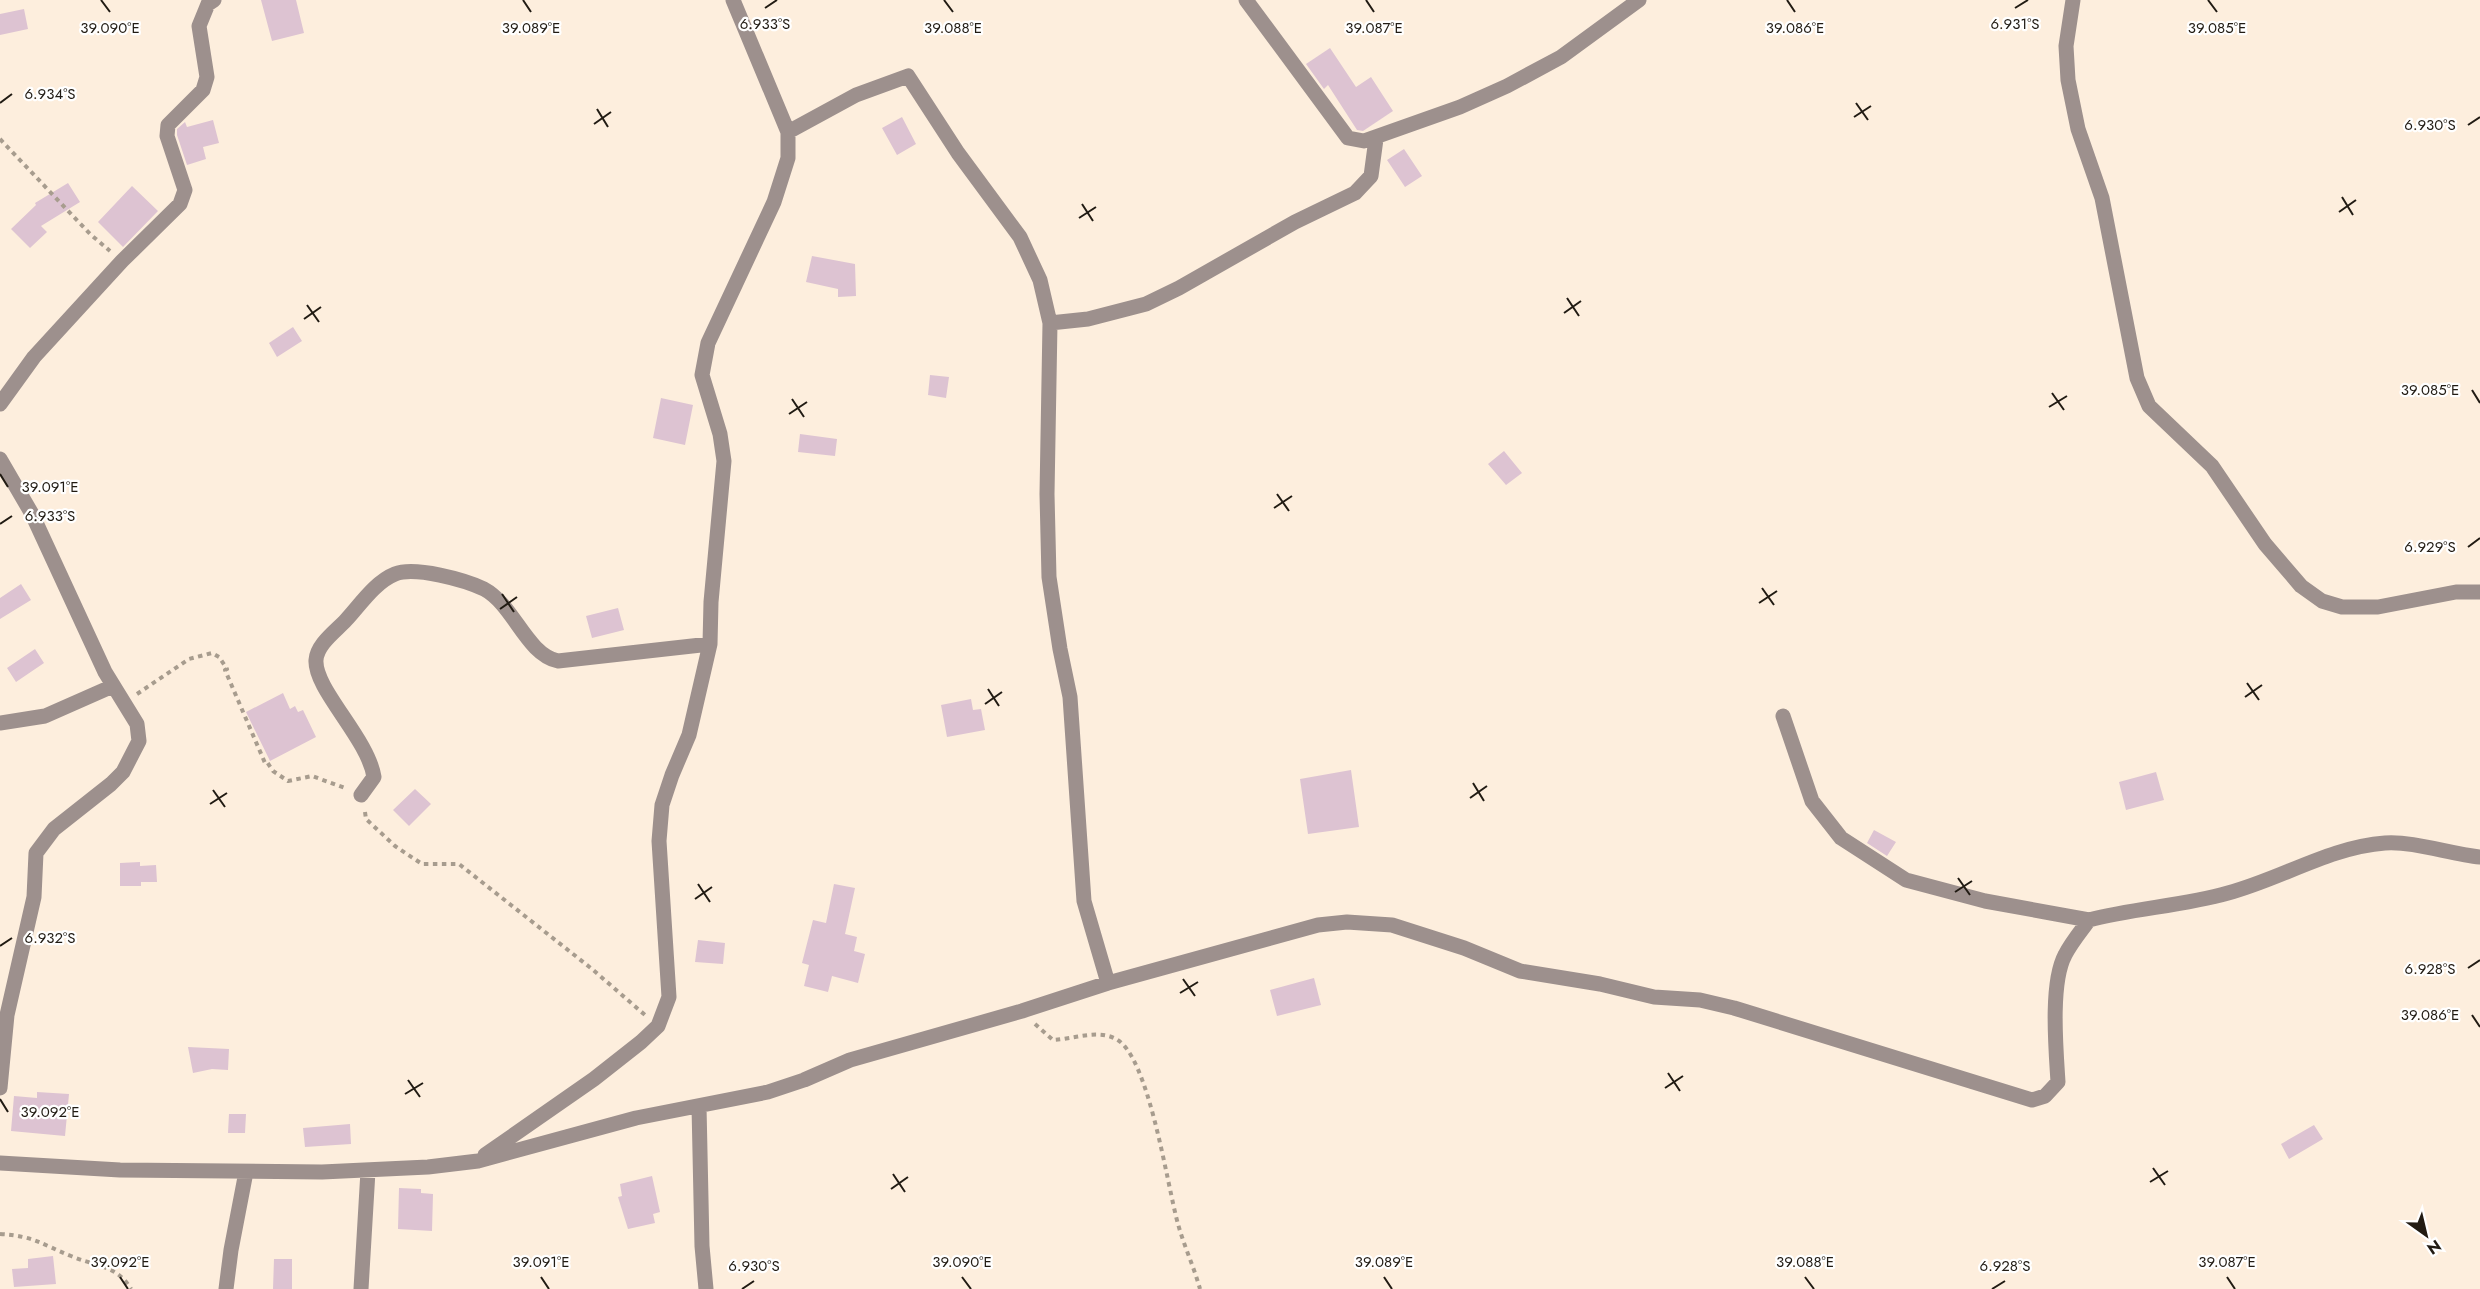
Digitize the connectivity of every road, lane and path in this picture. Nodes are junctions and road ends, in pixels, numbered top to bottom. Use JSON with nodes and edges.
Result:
{"nodes":[{"id":1,"x":214,"y":0,"type":"edge"},
{"id":2,"x":733,"y":0,"type":"edge"},
{"id":3,"x":1246,"y":0,"type":"edge"},
{"id":4,"x":1639,"y":0,"type":"edge"},
{"id":5,"x":2073,"y":0,"type":"edge"},
{"id":6,"x":788,"y":132,"type":"junction"},
{"id":7,"x":0,"y":139,"type":"edge"},
{"id":8,"x":1376,"y":139,"type":"junction"},
{"id":9,"x":122,"y":261,"type":"junction"},
{"id":10,"x":1050,"y":323,"type":"junction"},
{"id":11,"x":0,"y":404,"type":"edge"},
{"id":12,"x":0,"y":459,"type":"edge"},
{"id":13,"x":2480,"y":592,"type":"edge"},
{"id":14,"x":710,"y":644,"type":"junction"},
{"id":15,"x":113,"y":686,"type":"junction"},
{"id":16,"x":124,"y":703,"type":"junction"},
{"id":17,"x":1783,"y":716,"type":"dead end"},
{"id":18,"x":0,"y":723,"type":"edge"},
{"id":19,"x":360,"y":795,"type":"junction"},
{"id":20,"x":2480,"y":857,"type":"edge"},
{"id":21,"x":2089,"y":920,"type":"junction"},
{"id":22,"x":1108,"y":983,"type":"junction"},
{"id":23,"x":1022,"y":1011,"type":"junction"},
{"id":24,"x":658,"y":1026,"type":"junction"},
{"id":25,"x":0,"y":1089,"type":"edge"},
{"id":26,"x":699,"y":1106,"type":"junction"},
{"id":27,"x":478,"y":1161,"type":"junction"},
{"id":28,"x":0,"y":1163,"type":"edge"},
{"id":29,"x":368,"y":1171,"type":"junction"},
{"id":30,"x":246,"y":1172,"type":"junction"},
{"id":31,"x":0,"y":1234,"type":"edge"},
{"id":32,"x":131,"y":1289,"type":"edge"},
{"id":33,"x":226,"y":1289,"type":"edge"},
{"id":34,"x":361,"y":1289,"type":"edge"},
{"id":35,"x":706,"y":1289,"type":"edge"},
{"id":36,"x":1200,"y":1289,"type":"edge"}],
"edges":[{"from":1,"to":9,"type":"street"},
{"from":2,"to":6,"type":"street"},
{"from":3,"to":8,"type":"street"},
{"from":4,"to":8,"type":"street"},
{"from":5,"to":13,"type":"street"},
{"from":6,"to":10,"type":"street"},
{"from":6,"to":14,"type":"street"},
{"from":7,"to":9,"type":"path"},
{"from":8,"to":10,"type":"street"},
{"from":9,"to":11,"type":"street"},
{"from":10,"to":22,"type":"street"},
{"from":12,"to":15,"type":"street"},
{"from":14,"to":19,"type":"street"},
{"from":14,"to":24,"type":"street"},
{"from":15,"to":16,"type":"street"},
{"from":15,"to":18,"type":"street"},
{"from":16,"to":19,"type":"path"},
{"from":16,"to":25,"type":"street"},
{"from":17,"to":21,"type":"street"},
{"from":19,"to":24,"type":"path"},
{"from":20,"to":21,"type":"street"},
{"from":21,"to":22,"type":"street"},
{"from":22,"to":23,"type":"street"},
{"from":23,"to":26,"type":"street"},
{"from":23,"to":36,"type":"path"},
{"from":24,"to":27,"type":"street"},
{"from":26,"to":27,"type":"street"},
{"from":26,"to":35,"type":"street"},
{"from":27,"to":29,"type":"street"},
{"from":28,"to":30,"type":"street"},
{"from":29,"to":30,"type":"street"},
{"from":29,"to":34,"type":"street"},
{"from":30,"to":33,"type":"street"},
{"from":31,"to":32,"type":"path"}]}
